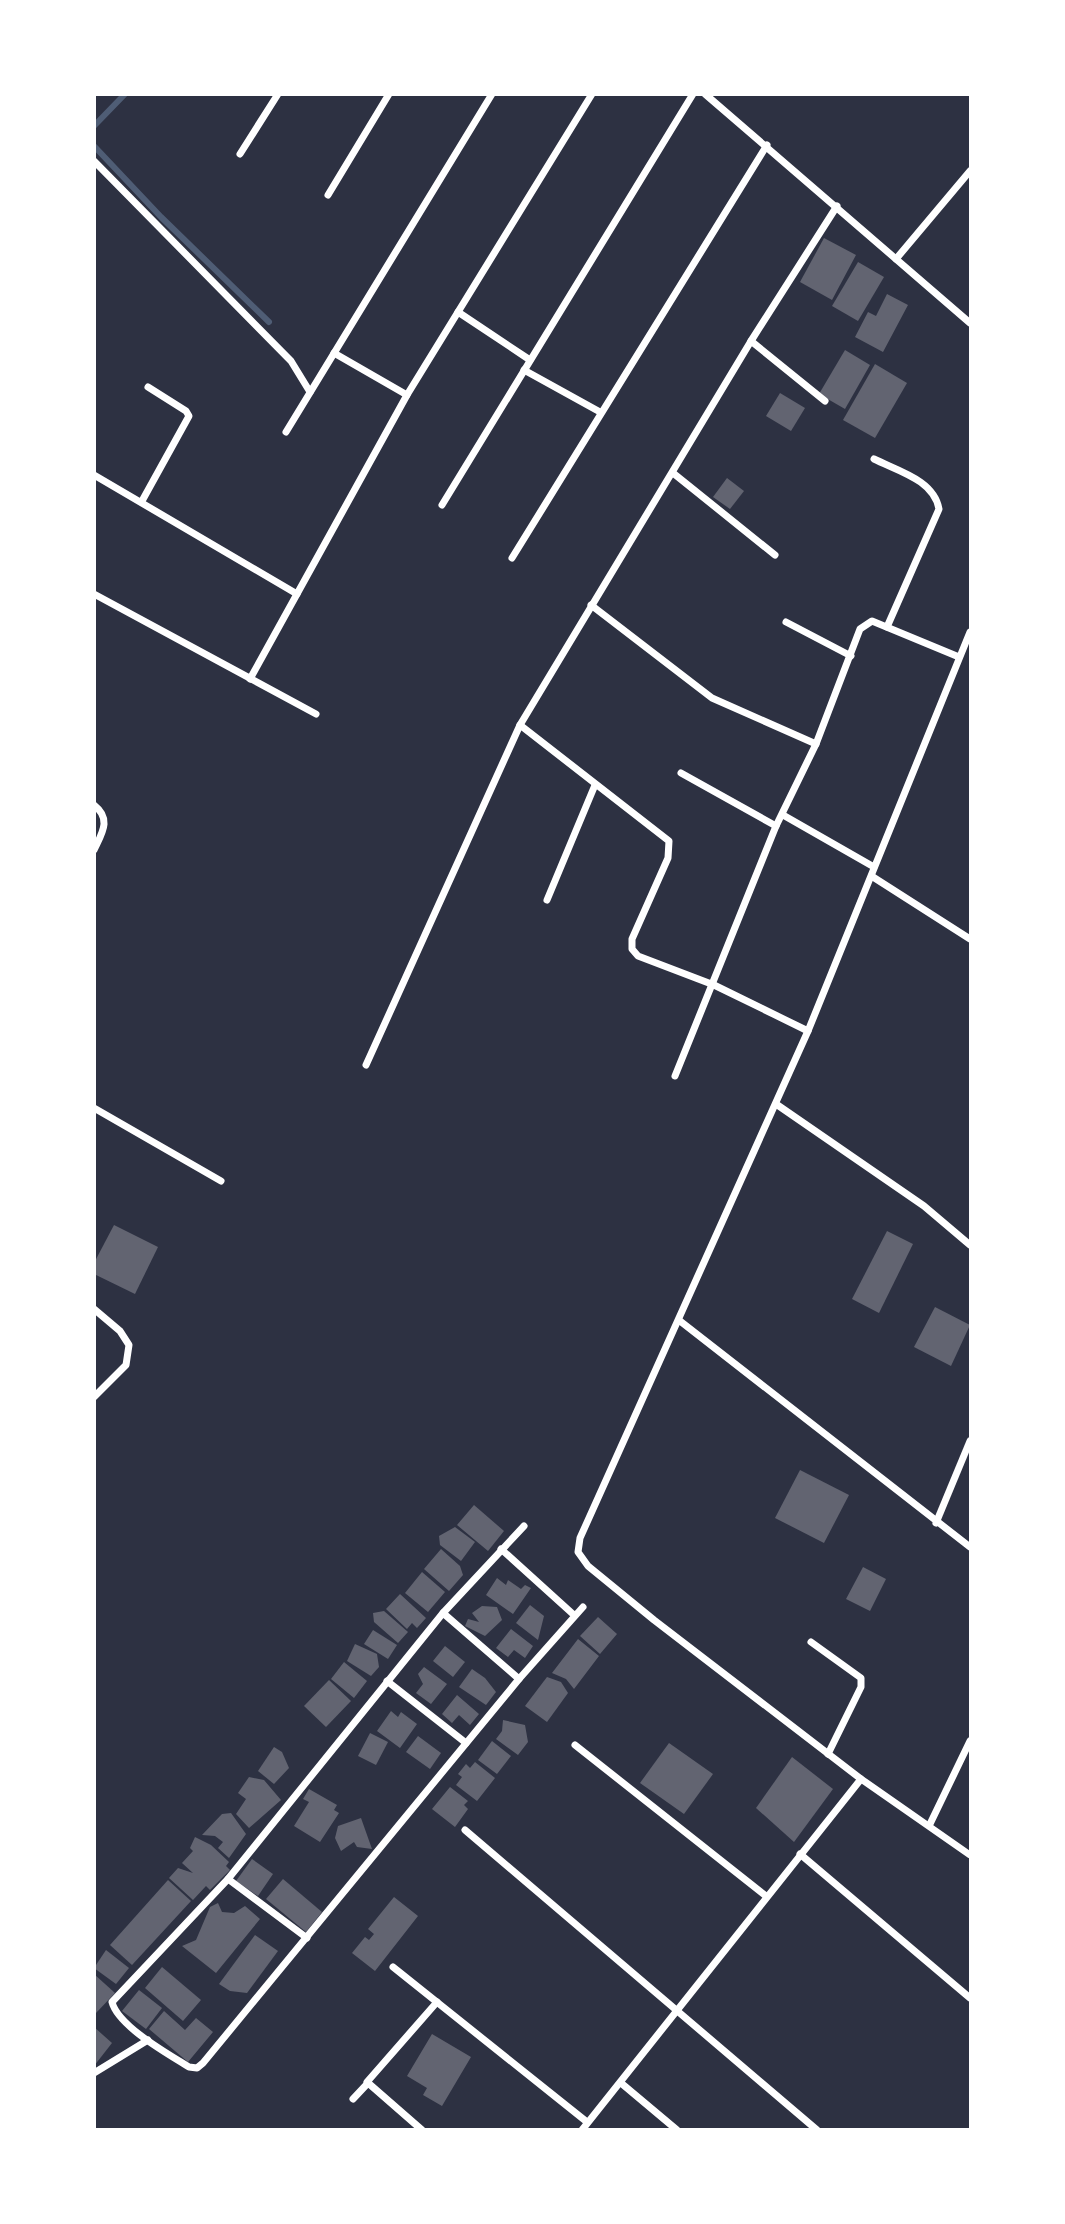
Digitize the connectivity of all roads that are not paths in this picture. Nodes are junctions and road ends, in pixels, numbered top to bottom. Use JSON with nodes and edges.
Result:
{"nodes":[{"id":1,"x":278,"y":94,"type":"edge"},
{"id":2,"x":389,"y":94,"type":"edge"},
{"id":3,"x":492,"y":94,"type":"edge"},
{"id":4,"x":592,"y":94,"type":"edge"},
{"id":5,"x":692,"y":94,"type":"edge"},
{"id":6,"x":708,"y":95,"type":"edge"},
{"id":7,"x":767,"y":145,"type":"junction"},
{"id":8,"x":240,"y":154,"type":"dead end"},
{"id":9,"x":94,"y":162,"type":"edge"},
{"id":10,"x":971,"y":171,"type":"edge"},
{"id":11,"x":328,"y":195,"type":"dead end"},
{"id":12,"x":837,"y":206,"type":"junction"},
{"id":13,"x":896,"y":259,"type":"junction"},
{"id":14,"x":458,"y":312,"type":"junction"},
{"id":15,"x":971,"y":323,"type":"edge"},
{"id":16,"x":751,"y":341,"type":"junction"},
{"id":17,"x":334,"y":353,"type":"junction"},
{"id":18,"x":530,"y":359,"type":"junction"},
{"id":19,"x":524,"y":370,"type":"junction"},
{"id":20,"x":148,"y":387,"type":"dead end"},
{"id":21,"x":310,"y":392,"type":"junction"},
{"id":22,"x":407,"y":395,"type":"junction"},
{"id":23,"x":825,"y":401,"type":"dead end"},
{"id":24,"x":600,"y":412,"type":"junction"},
{"id":25,"x":286,"y":432,"type":"dead end"},
{"id":26,"x":874,"y":459,"type":"dead end"},
{"id":27,"x":673,"y":473,"type":"junction"},
{"id":28,"x":94,"y":475,"type":"edge"},
{"id":29,"x":142,"y":501,"type":"junction"},
{"id":30,"x":442,"y":505,"type":"dead end"},
{"id":31,"x":775,"y":555,"type":"dead end"},
{"id":32,"x":512,"y":558,"type":"dead end"},
{"id":33,"x":94,"y":594,"type":"edge"},
{"id":34,"x":297,"y":594,"type":"junction"},
{"id":35,"x":591,"y":605,"type":"junction"},
{"id":36,"x":786,"y":622,"type":"dead end"},
{"id":37,"x":887,"y":627,"type":"junction"},
{"id":38,"x":970,"y":636,"type":"edge"},
{"id":39,"x":850,"y":656,"type":"junction"},
{"id":40,"x":960,"y":657,"type":"junction"},
{"id":41,"x":250,"y":679,"type":"junction"},
{"id":42,"x":316,"y":713,"type":"dead end"},
{"id":43,"x":520,"y":725,"type":"junction"},
{"id":44,"x":816,"y":744,"type":"junction"},
{"id":45,"x":681,"y":773,"type":"dead end"},
{"id":46,"x":595,"y":785,"type":"junction"},
{"id":47,"x":94,"y":805,"type":"edge"},
{"id":48,"x":783,"y":815,"type":"junction"},
{"id":49,"x":776,"y":826,"type":"junction"},
{"id":50,"x":94,"y":850,"type":"edge"},
{"id":51,"x":874,"y":867,"type":"junction"},
{"id":52,"x":873,"y":877,"type":"junction"},
{"id":53,"x":547,"y":900,"type":"dead end"},
{"id":54,"x":971,"y":939,"type":"edge"},
{"id":55,"x":714,"y":985,"type":"junction"},
{"id":56,"x":808,"y":1031,"type":"junction"},
{"id":57,"x":366,"y":1065,"type":"dead end"},
{"id":58,"x":675,"y":1076,"type":"dead end"},
{"id":59,"x":776,"y":1104,"type":"junction"},
{"id":60,"x":94,"y":1108,"type":"edge"},
{"id":61,"x":221,"y":1181,"type":"dead end"},
{"id":62,"x":971,"y":1245,"type":"edge"},
{"id":63,"x":94,"y":1309,"type":"edge"},
{"id":64,"x":680,"y":1321,"type":"junction"},
{"id":65,"x":94,"y":1397,"type":"edge"},
{"id":66,"x":971,"y":1441,"type":"edge"},
{"id":67,"x":936,"y":1523,"type":"junction"},
{"id":68,"x":524,"y":1526,"type":"dead end"},
{"id":69,"x":971,"y":1548,"type":"edge"},
{"id":70,"x":501,"y":1549,"type":"junction"},
{"id":71,"x":583,"y":1607,"type":"dead end"},
{"id":72,"x":443,"y":1613,"type":"junction"},
{"id":73,"x":574,"y":1615,"type":"junction"},
{"id":74,"x":811,"y":1642,"type":"dead end"},
{"id":75,"x":519,"y":1679,"type":"junction"},
{"id":76,"x":387,"y":1681,"type":"junction"},
{"id":77,"x":971,"y":1741,"type":"edge"},
{"id":78,"x":466,"y":1743,"type":"junction"},
{"id":79,"x":575,"y":1745,"type":"dead end"},
{"id":80,"x":828,"y":1754,"type":"junction"},
{"id":81,"x":862,"y":1779,"type":"junction"},
{"id":82,"x":930,"y":1824,"type":"junction"},
{"id":83,"x":465,"y":1830,"type":"dead end"},
{"id":84,"x":800,"y":1854,"type":"junction"},
{"id":85,"x":971,"y":1855,"type":"edge"},
{"id":86,"x":229,"y":1879,"type":"junction"},
{"id":87,"x":766,"y":1896,"type":"junction"},
{"id":88,"x":307,"y":1938,"type":"junction"},
{"id":89,"x":393,"y":1966,"type":"dead end"},
{"id":90,"x":971,"y":1998,"type":"edge"},
{"id":91,"x":437,"y":2002,"type":"junction"},
{"id":92,"x":675,"y":2009,"type":"junction"},
{"id":93,"x":148,"y":2040,"type":"junction"},
{"id":94,"x":94,"y":2073,"type":"edge"},
{"id":95,"x":621,"y":2082,"type":"junction"},
{"id":96,"x":368,"y":2083,"type":"junction"},
{"id":97,"x":353,"y":2099,"type":"dead end"},
{"id":98,"x":587,"y":2122,"type":"junction"},
{"id":99,"x":422,"y":2130,"type":"edge"},
{"id":100,"x":582,"y":2130,"type":"edge"},
{"id":101,"x":677,"y":2130,"type":"edge"},
{"id":102,"x":817,"y":2130,"type":"edge"}],
"edges":[{"from":1,"to":8,"type":"street"},
{"from":2,"to":11,"type":"street"},
{"from":3,"to":17,"type":"street"},
{"from":4,"to":14,"type":"street"},
{"from":5,"to":18,"type":"street"},
{"from":6,"to":7,"type":"street"},
{"from":7,"to":12,"type":"street"},
{"from":7,"to":24,"type":"street"},
{"from":9,"to":21,"type":"street"},
{"from":10,"to":13,"type":"street"},
{"from":12,"to":13,"type":"street"},
{"from":12,"to":16,"type":"street"},
{"from":13,"to":15,"type":"street"},
{"from":14,"to":18,"type":"street"},
{"from":14,"to":22,"type":"street"},
{"from":16,"to":23,"type":"street"},
{"from":16,"to":27,"type":"street"},
{"from":17,"to":21,"type":"street"},
{"from":17,"to":22,"type":"street"},
{"from":18,"to":19,"type":"street"},
{"from":19,"to":24,"type":"street"},
{"from":19,"to":30,"type":"street"},
{"from":20,"to":29,"type":"street"},
{"from":21,"to":25,"type":"street"},
{"from":22,"to":34,"type":"street"},
{"from":24,"to":32,"type":"street"},
{"from":26,"to":37,"type":"street"},
{"from":27,"to":31,"type":"street"},
{"from":27,"to":35,"type":"street"},
{"from":28,"to":29,"type":"street"},
{"from":29,"to":34,"type":"street"},
{"from":33,"to":41,"type":"street"},
{"from":34,"to":41,"type":"street"},
{"from":35,"to":43,"type":"street"},
{"from":35,"to":44,"type":"street"},
{"from":36,"to":39,"type":"street"},
{"from":37,"to":39,"type":"street"},
{"from":37,"to":40,"type":"street"},
{"from":38,"to":40,"type":"street"},
{"from":39,"to":44,"type":"street"},
{"from":40,"to":51,"type":"street"},
{"from":41,"to":42,"type":"street"},
{"from":43,"to":46,"type":"street"},
{"from":43,"to":57,"type":"street"},
{"from":44,"to":48,"type":"street"},
{"from":45,"to":49,"type":"street"},
{"from":46,"to":53,"type":"street"},
{"from":46,"to":55,"type":"street"},
{"from":47,"to":50,"type":"street"},
{"from":48,"to":49,"type":"street"},
{"from":48,"to":51,"type":"street"},
{"from":49,"to":55,"type":"street"},
{"from":51,"to":52,"type":"street"},
{"from":52,"to":54,"type":"street"},
{"from":52,"to":56,"type":"street"},
{"from":55,"to":56,"type":"street"},
{"from":55,"to":58,"type":"street"},
{"from":56,"to":59,"type":"street"},
{"from":59,"to":62,"type":"street"},
{"from":59,"to":64,"type":"street"},
{"from":60,"to":61,"type":"street"},
{"from":63,"to":65,"type":"street"},
{"from":64,"to":67,"type":"street"},
{"from":64,"to":80,"type":"street"},
{"from":66,"to":67,"type":"street"},
{"from":67,"to":69,"type":"street"},
{"from":68,"to":70,"type":"street"},
{"from":70,"to":72,"type":"street"},
{"from":70,"to":73,"type":"street"},
{"from":71,"to":73,"type":"street"},
{"from":72,"to":75,"type":"street"},
{"from":72,"to":76,"type":"street"},
{"from":73,"to":75,"type":"street"},
{"from":74,"to":80,"type":"street"},
{"from":75,"to":78,"type":"street"},
{"from":76,"to":78,"type":"street"},
{"from":76,"to":86,"type":"street"},
{"from":77,"to":82,"type":"street"},
{"from":78,"to":88,"type":"street"},
{"from":79,"to":87,"type":"street"},
{"from":80,"to":81,"type":"street"},
{"from":81,"to":82,"type":"street"},
{"from":81,"to":84,"type":"street"},
{"from":82,"to":85,"type":"street"},
{"from":83,"to":92,"type":"street"},
{"from":84,"to":87,"type":"street"},
{"from":84,"to":90,"type":"street"},
{"from":86,"to":88,"type":"street"},
{"from":86,"to":93,"type":"street"},
{"from":87,"to":92,"type":"street"},
{"from":88,"to":93,"type":"street"},
{"from":89,"to":91,"type":"street"},
{"from":91,"to":96,"type":"street"},
{"from":91,"to":98,"type":"street"},
{"from":92,"to":95,"type":"street"},
{"from":92,"to":102,"type":"street"},
{"from":93,"to":94,"type":"street"},
{"from":95,"to":98,"type":"street"},
{"from":95,"to":101,"type":"street"},
{"from":96,"to":97,"type":"street"},
{"from":96,"to":99,"type":"street"},
{"from":98,"to":100,"type":"street"}]}
